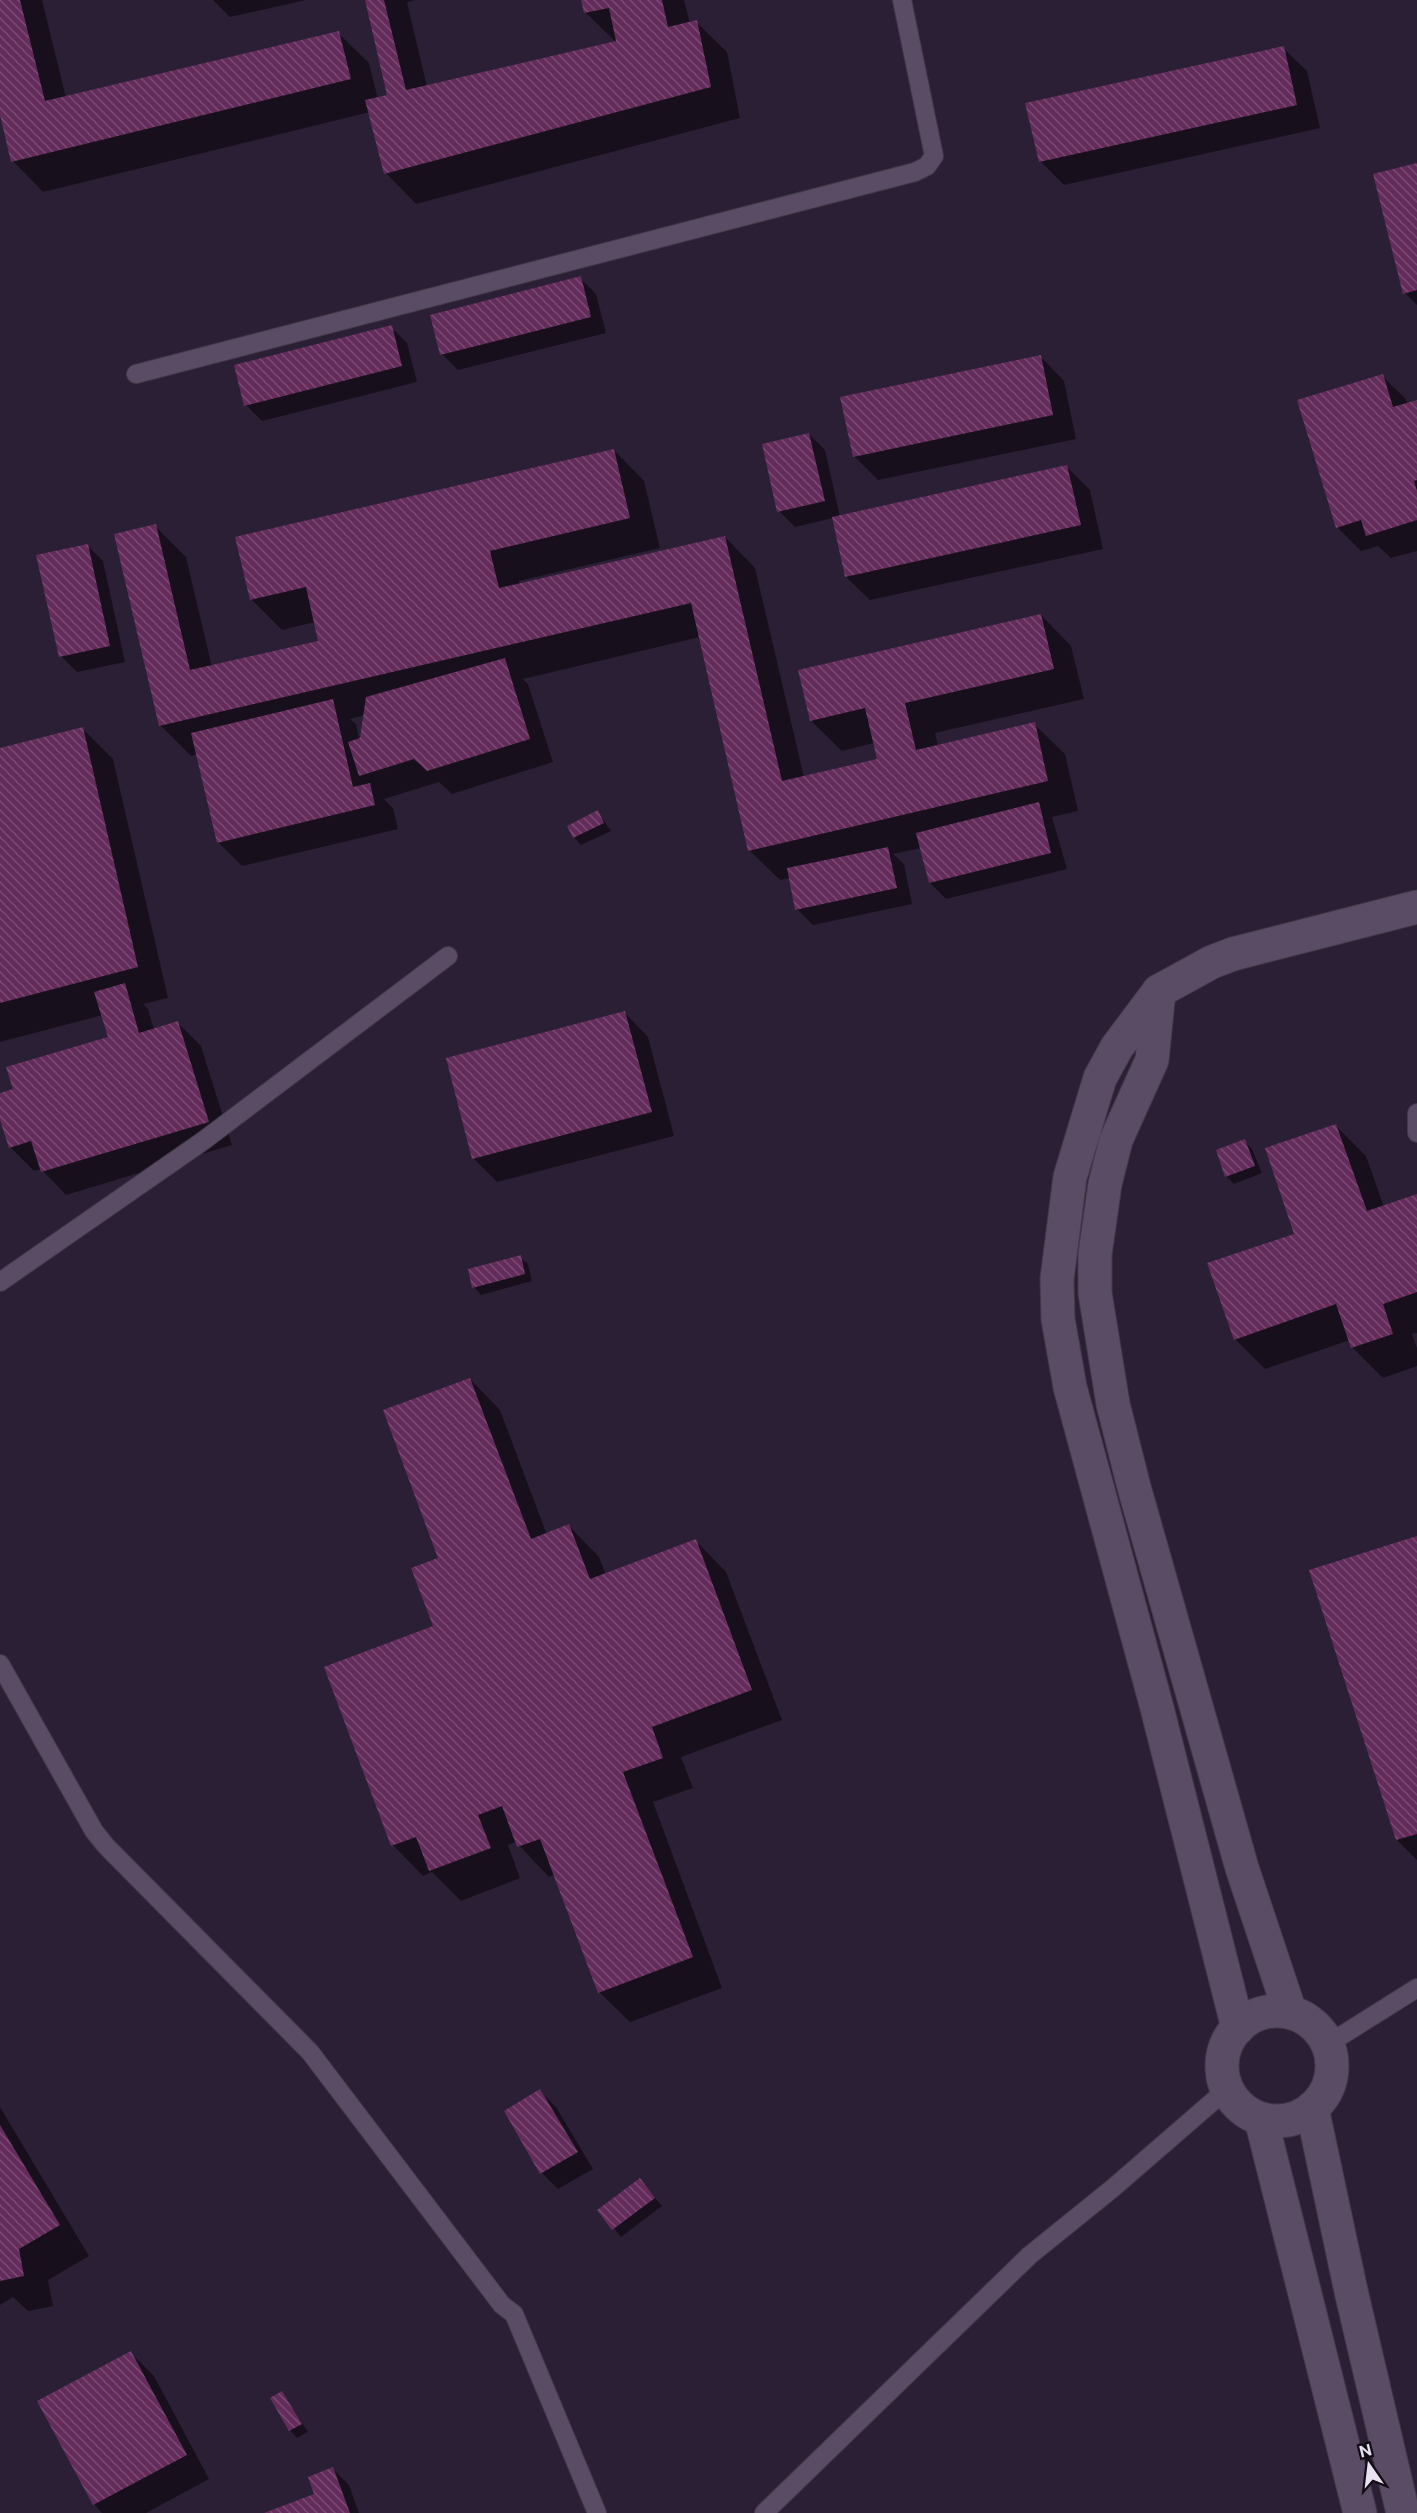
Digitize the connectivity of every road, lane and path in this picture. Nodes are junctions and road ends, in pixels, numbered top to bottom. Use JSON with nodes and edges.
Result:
{"nodes":[{"id":1,"x":902,"y":0,"type":"edge"},
{"id":2,"x":136,"y":374,"type":"dead end"},
{"id":3,"x":1417,"y":907,"type":"edge"},
{"id":4,"x":448,"y":956,"type":"dead end"},
{"id":5,"x":1159,"y":991,"type":"junction"},
{"id":6,"x":1417,"y":1113,"type":"edge"},
{"id":7,"x":1417,"y":1133,"type":"edge"},
{"id":8,"x":0,"y":1282,"type":"edge"},
{"id":9,"x":0,"y":1664,"type":"edge"},
{"id":10,"x":1417,"y":1988,"type":"edge"},
{"id":11,"x":1290,"y":2012,"type":"junction"},
{"id":12,"x":1238,"y":2028,"type":"junction"},
{"id":13,"x":1328,"y":2044,"type":"junction"},
{"id":14,"x":1227,"y":2090,"type":"junction"},
{"id":15,"x":1312,"y":2108,"type":"junction"},
{"id":16,"x":1261,"y":2119,"type":"junction"},
{"id":17,"x":772,"y":2510,"type":"edge"},
{"id":18,"x":597,"y":2513,"type":"edge"},
{"id":19,"x":1360,"y":2513,"type":"edge"},
{"id":20,"x":1403,"y":2513,"type":"edge"}],
"edges":[{"from":1,"to":2,"type":"lane"},
{"from":3,"to":5,"type":"street"},
{"from":4,"to":8,"type":"lane"},
{"from":5,"to":11,"type":"street"},
{"from":5,"to":12,"type":"street"},
{"from":6,"to":7,"type":"lane"},
{"from":9,"to":18,"type":"lane"},
{"from":10,"to":13,"type":"lane"},
{"from":11,"to":12,"type":"street"},
{"from":11,"to":13,"type":"street"},
{"from":12,"to":14,"type":"street"},
{"from":13,"to":15,"type":"street"},
{"from":14,"to":16,"type":"street"},
{"from":14,"to":17,"type":"lane"},
{"from":15,"to":16,"type":"street"},
{"from":15,"to":20,"type":"street"},
{"from":16,"to":19,"type":"street"}]}
